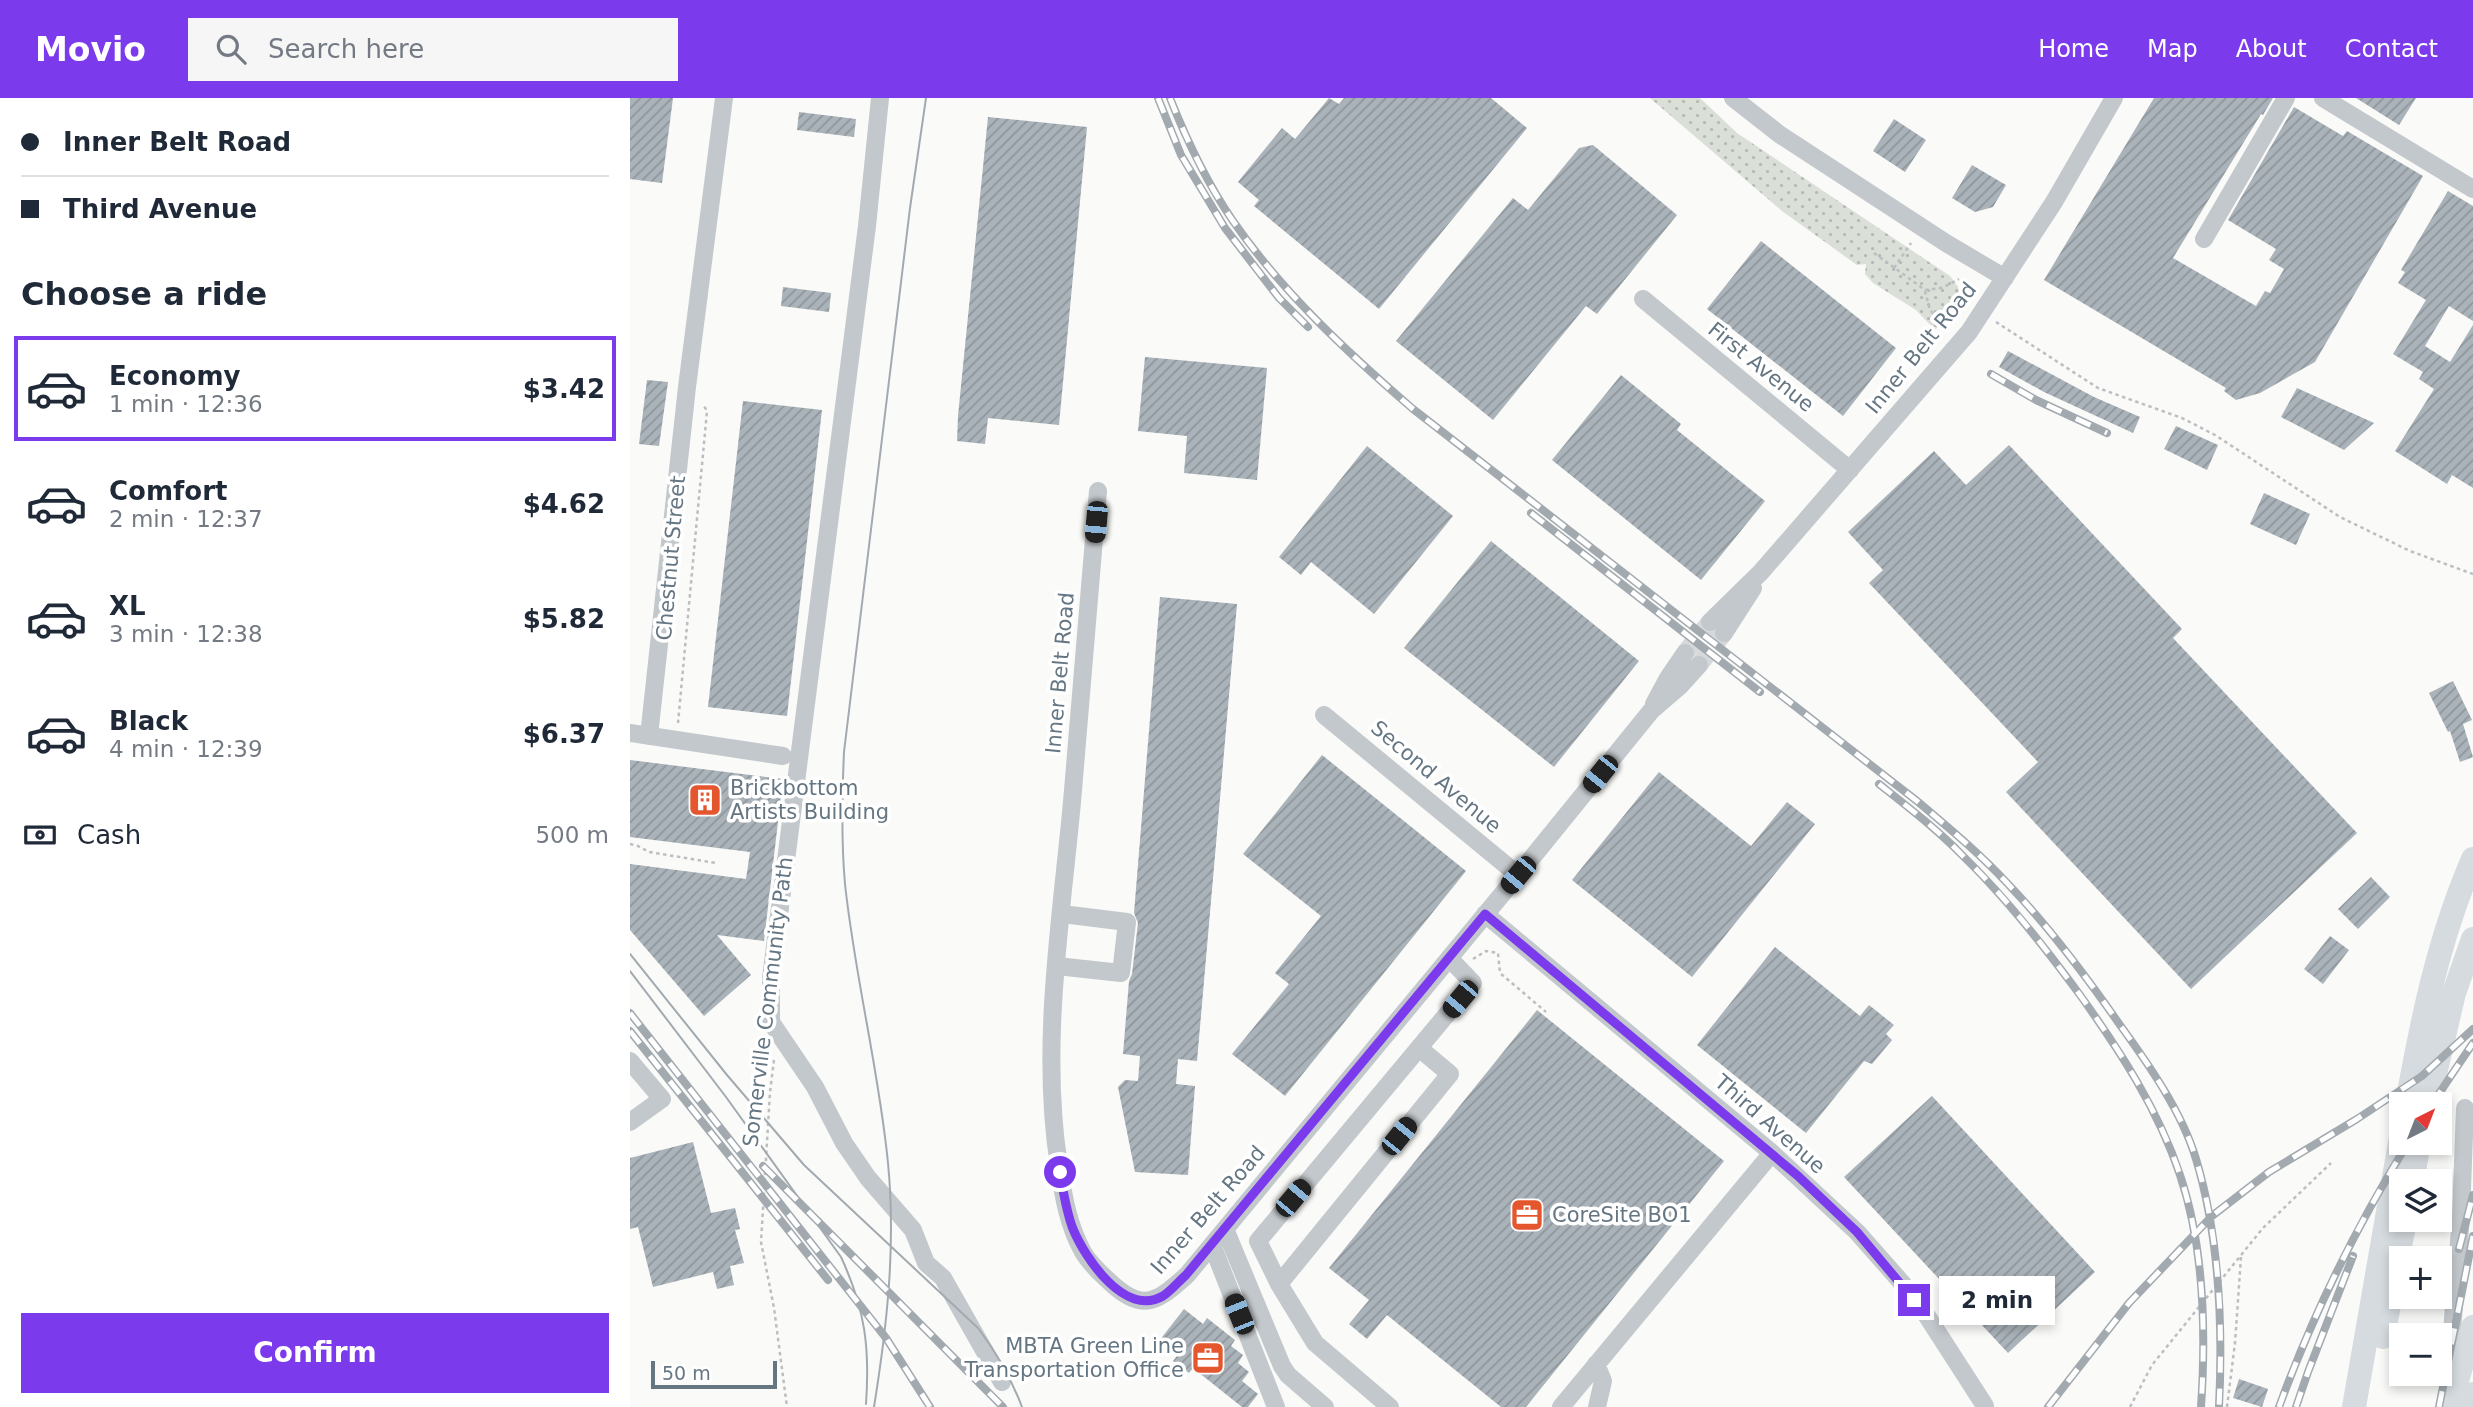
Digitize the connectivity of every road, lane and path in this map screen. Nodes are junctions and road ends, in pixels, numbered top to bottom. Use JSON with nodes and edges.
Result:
{"nodes":[{"id":1,"x":724,"y":98,"type":"edge"},
{"id":2,"x":880,"y":98,"type":"edge"},
{"id":3,"x":1732,"y":98,"type":"edge"},
{"id":4,"x":2114,"y":98,"type":"edge"},
{"id":5,"x":2286,"y":98,"type":"edge"},
{"id":6,"x":2323,"y":98,"type":"edge"},
{"id":7,"x":2473,"y":189,"type":"edge"},
{"id":8,"x":2204,"y":239,"type":"dead end"},
{"id":9,"x":1911,"y":243,"type":"dead end"},
{"id":10,"x":1874,"y":253,"type":"dead end"},
{"id":11,"x":1894,"y":268,"type":"junction"},
{"id":12,"x":2005,"y":278,"type":"junction"},
{"id":13,"x":1959,"y":279,"type":"dead end"},
{"id":14,"x":1925,"y":290,"type":"junction"},
{"id":15,"x":1643,"y":299,"type":"dead end"},
{"id":16,"x":1982,"y":313,"type":"junction"},
{"id":17,"x":1943,"y":324,"type":"dead end"},
{"id":18,"x":687,"y":387,"type":"junction"},
{"id":19,"x":1850,"y":470,"type":"junction"},
{"id":20,"x":1098,"y":491,"type":"dead end"},
{"id":21,"x":2473,"y":574,"type":"edge"},
{"id":22,"x":1717,"y":628,"type":"tunnel mouth"},
{"id":23,"x":1692,"y":659,"type":"tunnel mouth"},
{"id":24,"x":1324,"y":715,"type":"dead end"},
{"id":25,"x":630,"y":733,"type":"edge"},
{"id":26,"x":649,"y":736,"type":"junction"},
{"id":27,"x":677,"y":740,"type":"junction"},
{"id":28,"x":783,"y":756,"type":"dead end"},
{"id":29,"x":630,"y":844,"type":"edge"},
{"id":30,"x":2473,"y":859,"type":"edge"},
{"id":31,"x":716,"y":863,"type":"dead end"},
{"id":32,"x":1518,"y":875,"type":"junction"},
{"id":33,"x":1062,"y":914,"type":"junction"},
{"id":34,"x":1485,"y":914,"type":"junction"},
{"id":35,"x":2473,"y":939,"type":"edge"},
{"id":36,"x":1453,"y":954,"type":"junction"},
{"id":37,"x":1057,"y":966,"type":"junction"},
{"id":38,"x":1546,"y":1012,"type":"dead end"},
{"id":39,"x":1419,"y":1048,"type":"junction"},
{"id":40,"x":774,"y":1059,"type":"dead end"},
{"id":41,"x":630,"y":1061,"type":"edge"},
{"id":42,"x":2409,"y":1092,"type":"edge"},
{"id":43,"x":2431,"y":1092,"type":"edge"},
{"id":44,"x":2465,"y":1108,"type":"dead end"},
{"id":45,"x":630,"y":1122,"type":"edge"},
{"id":46,"x":1772,"y":1153,"type":"junction"},
{"id":47,"x":2398,"y":1155,"type":"edge"},
{"id":48,"x":2331,"y":1163,"type":"dead end"},
{"id":49,"x":1225,"y":1229,"type":"junction"},
{"id":50,"x":2403,"y":1232,"type":"edge"},
{"id":51,"x":1212,"y":1245,"type":"junction"},
{"id":52,"x":2241,"y":1255,"type":"junction"},
{"id":53,"x":1279,"y":1284,"type":"junction"},
{"id":54,"x":2473,"y":1327,"type":"edge"},
{"id":55,"x":2473,"y":1346,"type":"edge"},
{"id":56,"x":1595,"y":1364,"type":"junction"},
{"id":57,"x":1002,"y":1382,"type":"dead end"},
{"id":58,"x":2473,"y":1394,"type":"edge"},
{"id":59,"x":1985,"y":1406,"type":"edge"},
{"id":60,"x":787,"y":1407,"type":"edge"},
{"id":61,"x":1276,"y":1407,"type":"edge"},
{"id":62,"x":1325,"y":1407,"type":"edge"},
{"id":63,"x":1390,"y":1407,"type":"edge"},
{"id":64,"x":1561,"y":1407,"type":"edge"},
{"id":65,"x":1597,"y":1407,"type":"edge"},
{"id":66,"x":2130,"y":1407,"type":"edge"},
{"id":67,"x":2227,"y":1407,"type":"edge"},
{"id":68,"x":2354,"y":1407,"type":"edge"},
{"id":69,"x":2371,"y":1407,"type":"edge"},
{"id":70,"x":2448,"y":1407,"type":"edge"},
{"id":71,"x":2455,"y":1407,"type":"edge"},
{"id":72,"x":2469,"y":1407,"type":"edge"}],
"edges":[{"from":1,"to":18,"type":"street","name":"Chestnut Street"},
{"from":2,"to":57,"type":"street"},
{"from":3,"to":12,"type":"street"},
{"from":4,"to":12,"type":"street","name":"Inner Belt Road"},
{"from":5,"to":8,"type":"street"},
{"from":6,"to":7,"type":"street"},
{"from":9,"to":11,"type":"path"},
{"from":10,"to":11,"type":"path"},
{"from":11,"to":14,"type":"path"},
{"from":12,"to":16,"type":"street","name":"Inner Belt Road"},
{"from":13,"to":14,"type":"path"},
{"from":14,"to":17,"type":"path"},
{"from":15,"to":19,"type":"street","name":"First Avenue"},
{"from":16,"to":19,"type":"street","name":"Inner Belt Road"},
{"from":16,"to":21,"type":"path"},
{"from":18,"to":26,"type":"street","name":"Chestnut Street"},
{"from":18,"to":27,"type":"path","name":"Chestnut Street"},
{"from":19,"to":22,"type":"street","name":"Inner Belt Road"},
{"from":20,"to":33,"type":"street","name":"Inner Belt Road"},
{"from":23,"to":32,"type":"street","name":"Inner Belt Road"},
{"from":24,"to":32,"type":"street","name":"Second Avenue"},
{"from":25,"to":26,"type":"street"},
{"from":26,"to":27,"type":"street"},
{"from":27,"to":28,"type":"street"},
{"from":29,"to":31,"type":"path"},
{"from":30,"to":42,"type":"highway"},
{"from":32,"to":34,"type":"street","name":"Inner Belt Road"},
{"from":33,"to":37,"type":"street","name":"Inner Belt Road"},
{"from":33,"to":37,"type":"street"},
{"from":34,"to":36,"type":"street","name":"Inner Belt Road"},
{"from":34,"to":46,"type":"street","name":"Third Avenue"},
{"from":35,"to":43,"type":"highway"},
{"from":36,"to":38,"type":"path"},
{"from":36,"to":39,"type":"street"},
{"from":36,"to":49,"type":"street","name":"Inner Belt Road"},
{"from":37,"to":51,"type":"street","name":"Inner Belt Road"},
{"from":39,"to":53,"type":"street"},
{"from":39,"to":53,"type":"street"},
{"from":40,"to":60,"type":"path","name":"Somerville Community Path"},
{"from":41,"to":45,"type":"street"},
{"from":44,"to":70,"type":"street"},
{"from":46,"to":56,"type":"street"},
{"from":46,"to":59,"type":"street","name":"Third Avenue"},
{"from":47,"to":68,"type":"highway"},
{"from":48,"to":52,"type":"path"},
{"from":49,"to":51,"type":"street","name":"Inner Belt Road"},
{"from":49,"to":62,"type":"street"},
{"from":50,"to":69,"type":"highway"},
{"from":51,"to":61,"type":"street"},
{"from":52,"to":66,"type":"path"},
{"from":52,"to":67,"type":"path"},
{"from":53,"to":63,"type":"street"},
{"from":54,"to":70,"type":"highway"},
{"from":55,"to":71,"type":"highway"},
{"from":56,"to":64,"type":"street"},
{"from":56,"to":65,"type":"street"},
{"from":58,"to":72,"type":"highway"}]}
